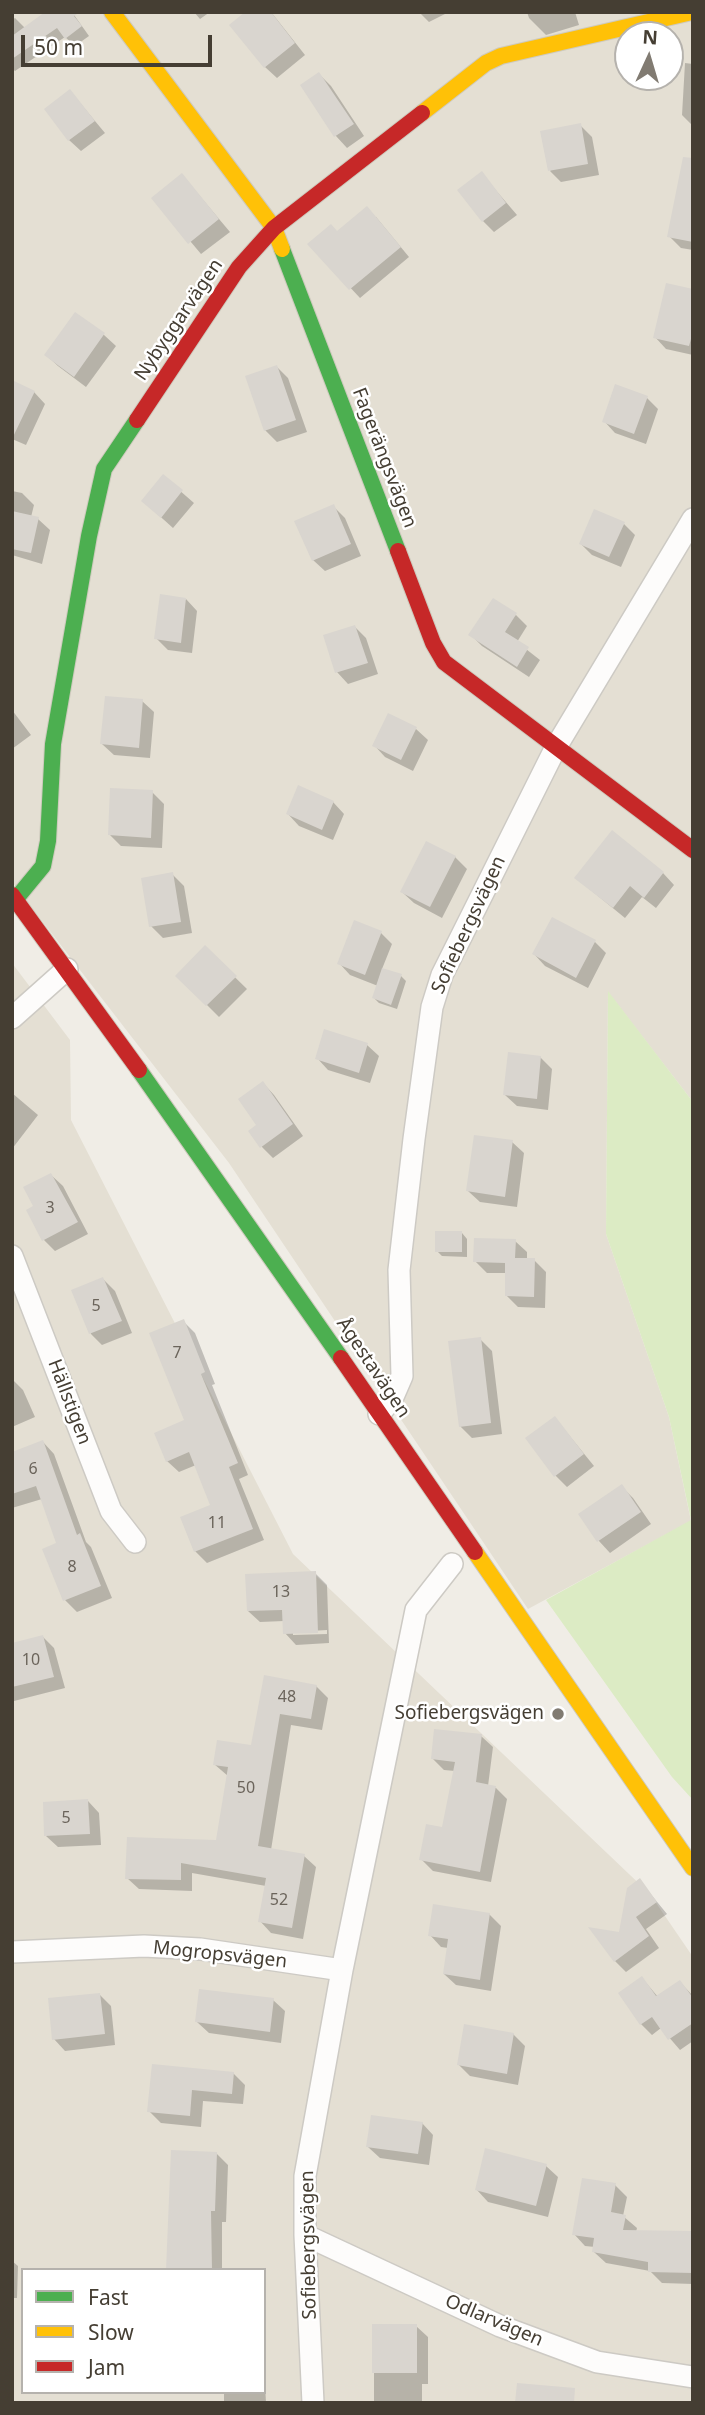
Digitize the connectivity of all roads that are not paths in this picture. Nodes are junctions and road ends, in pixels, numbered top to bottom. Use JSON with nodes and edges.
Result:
{"nodes":[{"id":1,"x":112,"y":12,"type":"edge"},
{"id":2,"x":692,"y":12,"type":"edge"},
{"id":3,"x":274,"y":228,"type":"junction"},
{"id":4,"x":693,"y":519,"type":"edge"},
{"id":5,"x":556,"y":747,"type":"junction"},
{"id":6,"x":693,"y":850,"type":"edge"},
{"id":7,"x":14,"y":897,"type":"edge"},
{"id":8,"x":67,"y":969,"type":"junction"},
{"id":9,"x":12,"y":1018,"type":"edge"},
{"id":10,"x":12,"y":1256,"type":"edge"},
{"id":11,"x":379,"y":1414,"type":"junction"},
{"id":12,"x":135,"y":1542,"type":"dead end"},
{"id":13,"x":452,"y":1564,"type":"dead end"},
{"id":14,"x":693,"y":1868,"type":"edge"},
{"id":15,"x":12,"y":1952,"type":"edge"},
{"id":16,"x":342,"y":1970,"type":"junction"},
{"id":17,"x":304,"y":2235,"type":"junction"},
{"id":18,"x":693,"y":2377,"type":"edge"},
{"id":19,"x":313,"y":2403,"type":"edge"}],
"edges":[{"from":1,"to":3,"type":"street","name":"Fagerängsvägen"},
{"from":2,"to":3,"type":"street","name":"Nybyggarvägen"},
{"from":3,"to":5,"type":"street","name":"Fagerängsvägen"},
{"from":3,"to":7,"type":"street","name":"Nybyggarvägen"},
{"from":4,"to":5,"type":"street","name":"Sofiebergsvägen"},
{"from":5,"to":6,"type":"street","name":"Fagerängsvägen"},
{"from":5,"to":11,"type":"street","name":"Sofiebergsvägen"},
{"from":7,"to":8,"type":"street","name":"Ågestavägen"},
{"from":8,"to":9,"type":"street"},
{"from":8,"to":11,"type":"street","name":"Ågestavägen"},
{"from":10,"to":12,"type":"street","name":"Hällstigen"},
{"from":11,"to":14,"type":"street","name":"Ågestavägen"},
{"from":13,"to":16,"type":"street","name":"Sofiebergsvägen"},
{"from":15,"to":16,"type":"street","name":"Mogropsvägen"},
{"from":16,"to":17,"type":"street","name":"Sofiebergsvägen"},
{"from":17,"to":18,"type":"street","name":"Odlarvägen"},
{"from":17,"to":19,"type":"street","name":"Sofiebergsvägen"}]}
